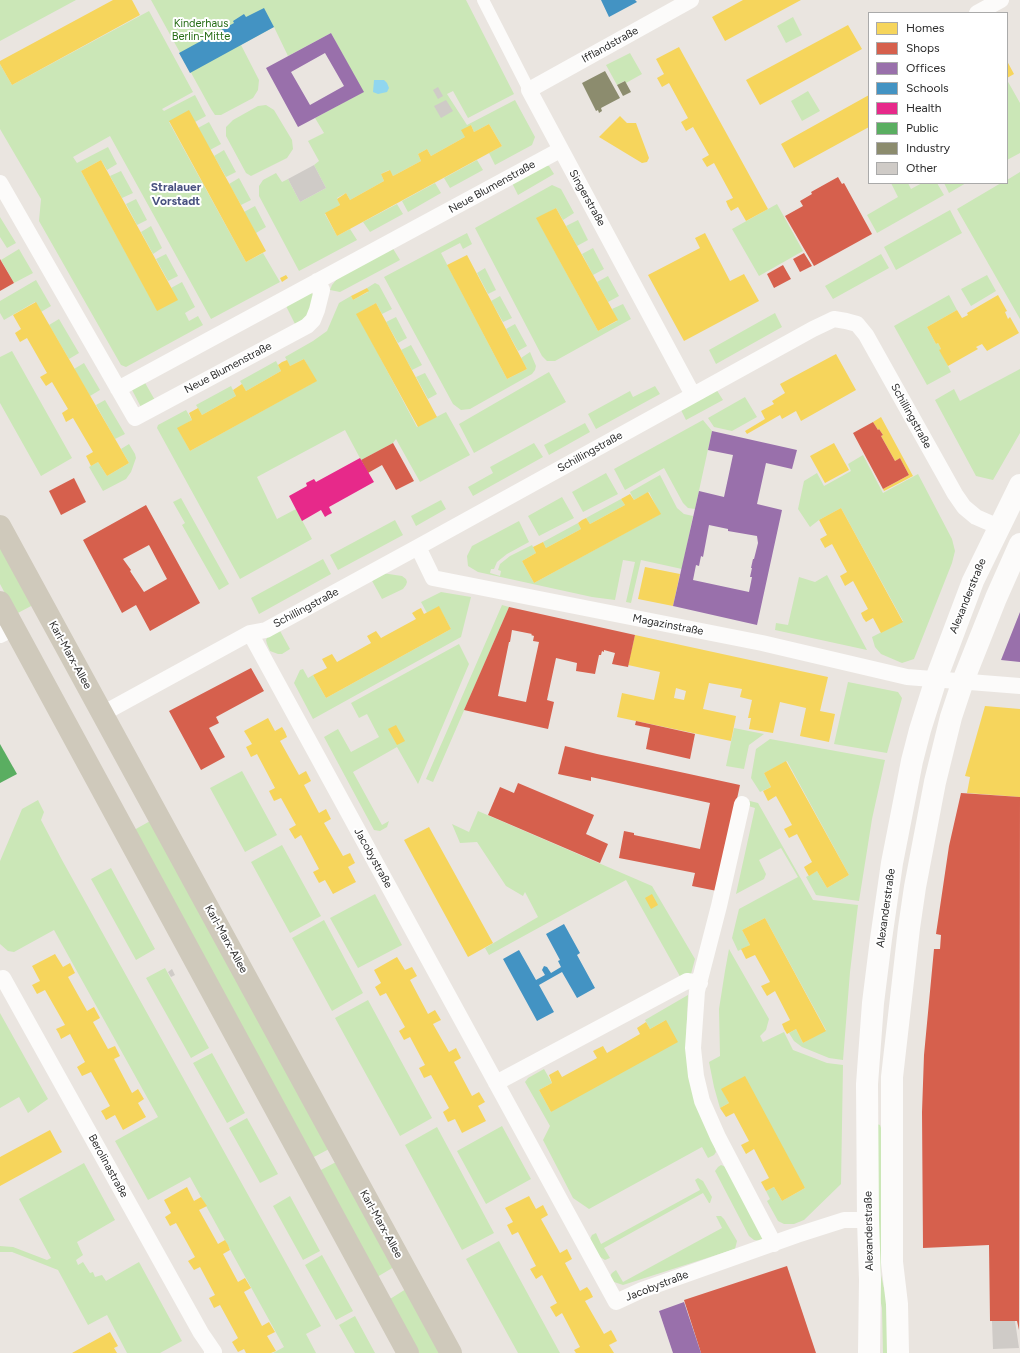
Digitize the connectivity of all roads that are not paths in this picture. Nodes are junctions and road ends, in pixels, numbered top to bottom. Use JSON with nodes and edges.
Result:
{"nodes":[{"id":1,"x":483,"y":0,"type":"edge"},
{"id":2,"x":691,"y":0,"type":"edge"},
{"id":3,"x":1000,"y":0,"type":"edge"},
{"id":4,"x":980,"y":12,"type":"edge"},
{"id":5,"x":529,"y":90,"type":"junction"},
{"id":6,"x":560,"y":150,"type":"junction"},
{"id":7,"x":0,"y":183,"type":"edge"},
{"id":8,"x":317,"y":281,"type":"junction"},
{"id":9,"x":118,"y":389,"type":"junction"},
{"id":10,"x":693,"y":395,"type":"junction"},
{"id":11,"x":1020,"y":485,"type":"edge"},
{"id":12,"x":0,"y":526,"type":"edge"},
{"id":13,"x":999,"y":527,"type":"junction"},
{"id":14,"x":1020,"y":544,"type":"edge"},
{"id":15,"x":418,"y":547,"type":"junction"},
{"id":16,"x":0,"y":602,"type":"edge"},
{"id":17,"x":7,"y":632,"type":"edge"},
{"id":18,"x":250,"y":633,"type":"junction"},
{"id":19,"x":936,"y":679,"type":"junction"},
{"id":20,"x":963,"y":681,"type":"junction"},
{"id":21,"x":1020,"y":686,"type":"edge"},
{"id":22,"x":102,"y":714,"type":"junction"},
{"id":23,"x":742,"y":804,"type":"dead end"},
{"id":24,"x":3,"y":978,"type":"dead end"},
{"id":25,"x":700,"y":983,"type":"junction"},
{"id":26,"x":496,"y":1083,"type":"junction"},
{"id":27,"x":868,"y":1220,"type":"junction"},
{"id":28,"x":774,"y":1244,"type":"junction"},
{"id":29,"x":212,"y":1353,"type":"edge"},
{"id":30,"x":408,"y":1353,"type":"edge"},
{"id":31,"x":451,"y":1353,"type":"edge"},
{"id":32,"x":869,"y":1353,"type":"edge"},
{"id":33,"x":898,"y":1353,"type":"edge"}],
"edges":[{"from":1,"to":5,"type":"street","name":"Singerstraße"},
{"from":2,"to":5,"type":"street","name":"Ifflandstraße"},
{"from":3,"to":4,"type":"street"},
{"from":5,"to":6,"type":"street","name":"Singerstraße"},
{"from":6,"to":8,"type":"street","name":"Neue Blumenstraße"},
{"from":6,"to":10,"type":"street","name":"Singerstraße"},
{"from":7,"to":9,"type":"street","name":"Neue Blumenstraße"},
{"from":8,"to":9,"type":"street","name":"Neue Blumenstraße"},
{"from":8,"to":9,"type":"street","name":"Neue Blumenstraße"},
{"from":10,"to":13,"type":"street","name":"Schillingstraße"},
{"from":10,"to":15,"type":"street","name":"Schillingstraße"},
{"from":11,"to":13,"type":"main road","name":"Alexanderstraße"},
{"from":12,"to":22,"type":"main road","name":"Karl-Marx-Allee"},
{"from":13,"to":19,"type":"main road","name":"Alexanderstraße"},
{"from":14,"to":20,"type":"main road","name":"Alexanderstraße"},
{"from":15,"to":18,"type":"street","name":"Schillingstraße"},
{"from":15,"to":19,"type":"street","name":"Magazinstraße"},
{"from":16,"to":17,"type":"main road"},
{"from":17,"to":30,"type":"main road"},
{"from":18,"to":22,"type":"street","name":"Schillingstraße"},
{"from":18,"to":26,"type":"street","name":"Jacobystraße"},
{"from":19,"to":20,"type":"street"},
{"from":19,"to":27,"type":"main road","name":"Alexanderstraße"},
{"from":20,"to":21,"type":"street"},
{"from":20,"to":33,"type":"main road","name":"Alexanderstraße"},
{"from":22,"to":31,"type":"main road","name":"Karl-Marx-Allee"},
{"from":23,"to":25,"type":"street"},
{"from":24,"to":29,"type":"street","name":"Berolinastraße"},
{"from":25,"to":26,"type":"street"},
{"from":25,"to":28,"type":"street"},
{"from":26,"to":28,"type":"street","name":"Jacobystraße"},
{"from":27,"to":28,"type":"street","name":"Jacobystraße"},
{"from":27,"to":32,"type":"main road","name":"Alexanderstraße"}]}
